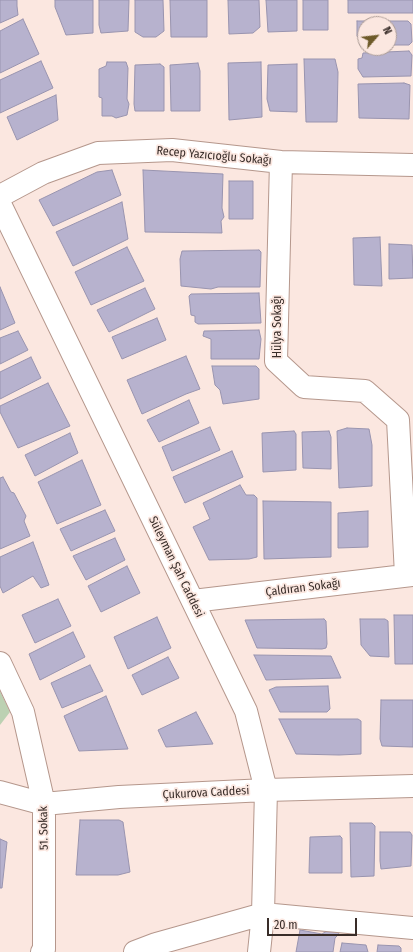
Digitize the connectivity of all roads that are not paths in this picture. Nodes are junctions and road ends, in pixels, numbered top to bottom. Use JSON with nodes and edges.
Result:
{"nodes":[{"id":1,"x":281,"y":162,"type":"junction"},
{"id":2,"x":413,"y":165,"type":"edge"},
{"id":3,"x":0,"y":196,"type":"edge"},
{"id":4,"x":0,"y":204,"type":"edge"},
{"id":5,"x":410,"y":575,"type":"edge"},
{"id":6,"x":193,"y":601,"type":"junction"},
{"id":7,"x":0,"y":663,"type":"edge"},
{"id":8,"x":413,"y":786,"type":"edge"},
{"id":9,"x":266,"y":790,"type":"junction"},
{"id":10,"x":0,"y":792,"type":"edge"},
{"id":11,"x":44,"y":804,"type":"junction"},
{"id":12,"x":263,"y":914,"type":"junction"},
{"id":13,"x":413,"y":928,"type":"edge"},
{"id":14,"x":42,"y":952,"type":"edge"},
{"id":15,"x":135,"y":952,"type":"edge"},
{"id":16,"x":259,"y":952,"type":"edge"}],
"edges":[{"from":1,"to":2,"type":"street","name":"Recep Yazıcıoğlu Sokağı"},
{"from":1,"to":3,"type":"street","name":"Recep Yazıcıoğlu Sokağı"},
{"from":1,"to":5,"type":"street","name":"Hülya Sokağı"},
{"from":4,"to":6,"type":"street","name":"Süleyman Şah Caddesi"},
{"from":5,"to":6,"type":"street","name":"Çaldıran Sokağı"},
{"from":6,"to":9,"type":"street","name":"Süleyman Şah Caddesi"},
{"from":7,"to":11,"type":"street","name":"51. Sokak"},
{"from":8,"to":9,"type":"street","name":"Çukurova Caddesi"},
{"from":9,"to":11,"type":"street","name":"Çukurova Caddesi"},
{"from":9,"to":12,"type":"street","name":"Süleyman Şah Caddesi"},
{"from":10,"to":11,"type":"street","name":"Çukurova Caddesi"},
{"from":11,"to":14,"type":"street","name":"51. Sokak"},
{"from":12,"to":13,"type":"street"},
{"from":12,"to":15,"type":"street"},
{"from":12,"to":16,"type":"street","name":"Süleyman Şah Caddesi"}]}
